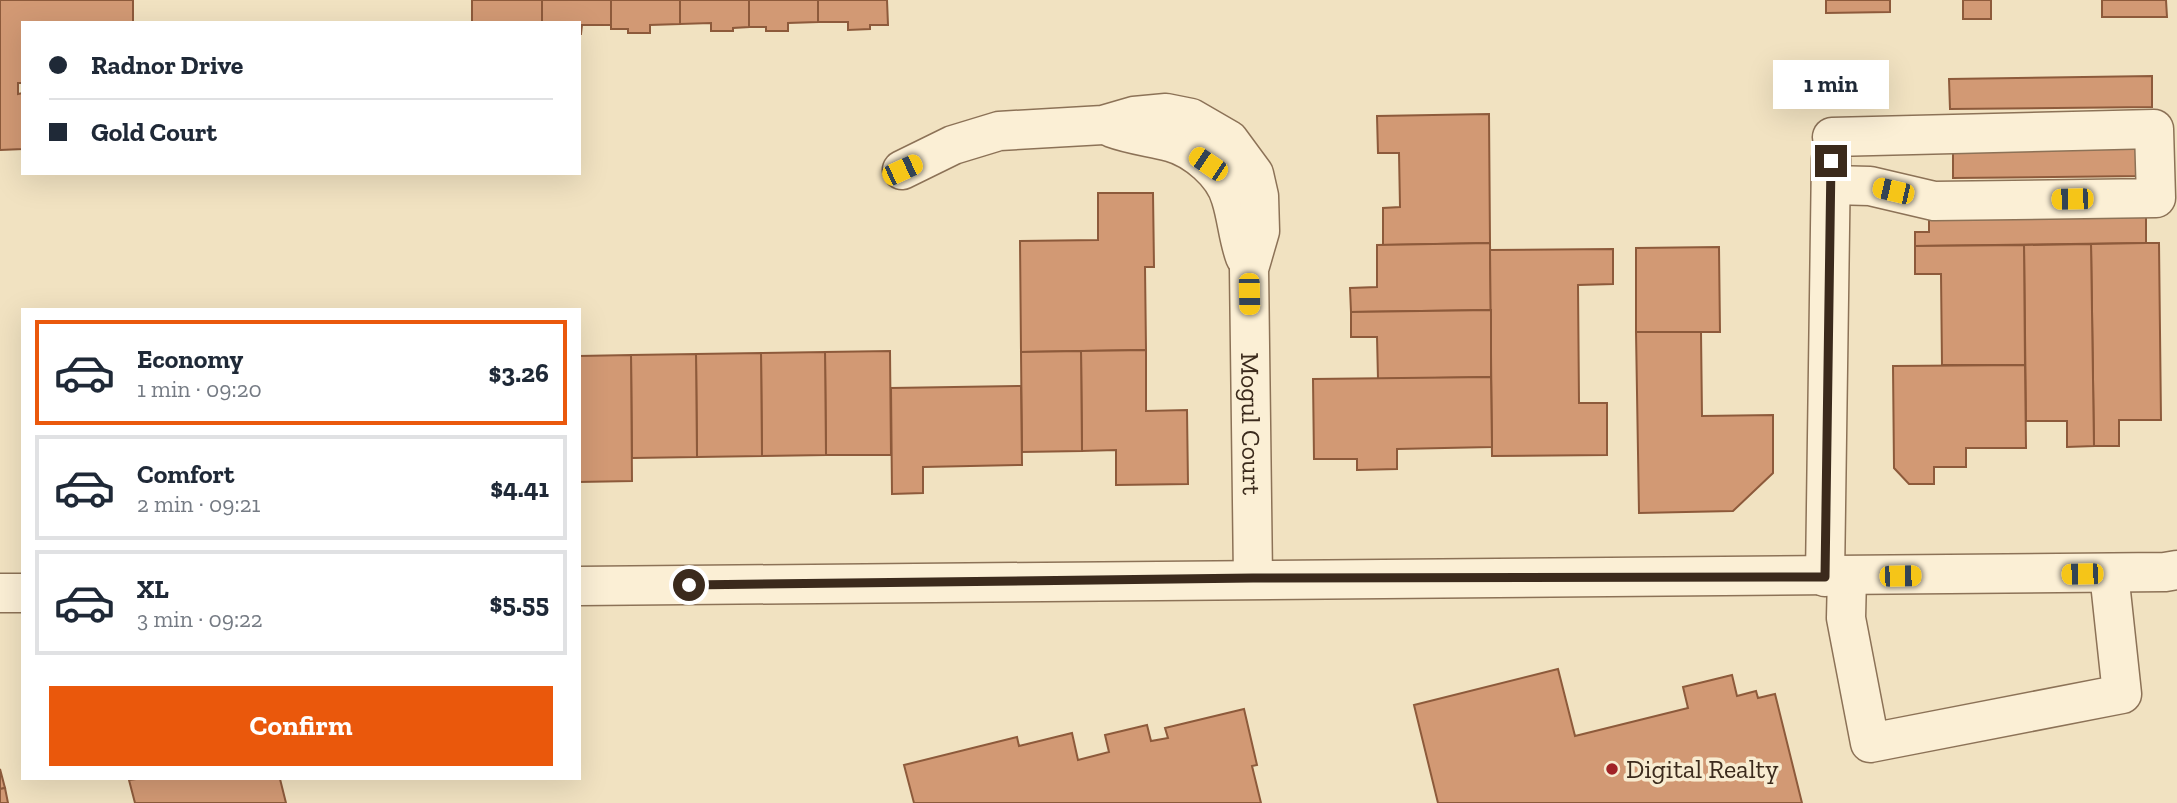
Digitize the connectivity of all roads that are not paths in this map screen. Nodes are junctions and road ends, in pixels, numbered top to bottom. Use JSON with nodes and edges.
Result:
{"nodes":[{"id":1,"x":902,"y":170,"type":"dead end"},
{"id":2,"x":1831,"y":185,"type":"junction"},
{"id":3,"x":2173,"y":572,"type":"edge"},
{"id":4,"x":2109,"y":573,"type":"junction"},
{"id":5,"x":1836,"y":577,"type":"junction"},
{"id":6,"x":1253,"y":578,"type":"junction"},
{"id":7,"x":581,"y":586,"type":"edge"},
{"id":8,"x":0,"y":593,"type":"edge"},
{"id":9,"x":21,"y":593,"type":"edge"}],
"edges":[{"from":1,"to":6,"type":"street","name":"Mogul Court"},
{"from":2,"to":2,"type":"street"},
{"from":2,"to":5,"type":"street"},
{"from":3,"to":4,"type":"street"},
{"from":4,"to":5,"type":"street"},
{"from":4,"to":5,"type":"street"},
{"from":5,"to":6,"type":"street"},
{"from":6,"to":7,"type":"street"},
{"from":8,"to":9,"type":"street"}]}
